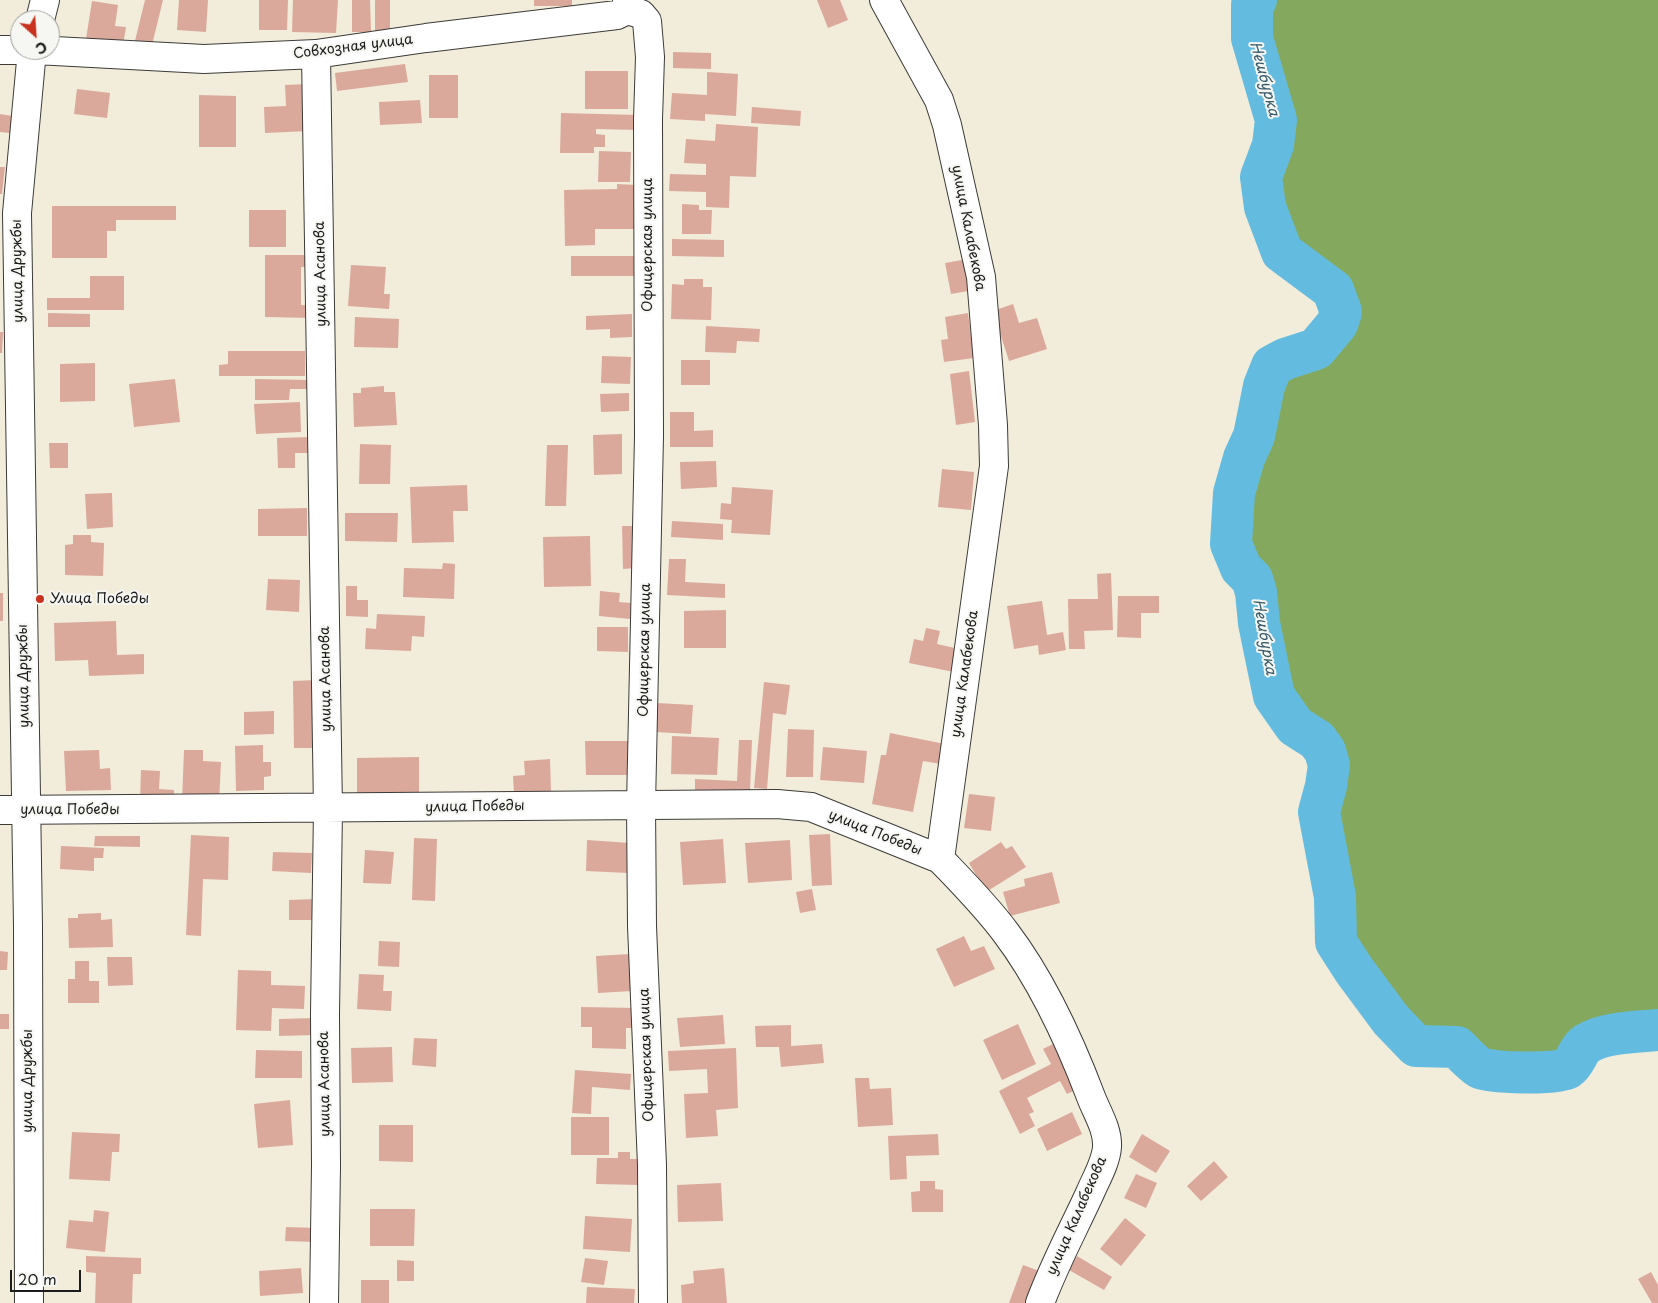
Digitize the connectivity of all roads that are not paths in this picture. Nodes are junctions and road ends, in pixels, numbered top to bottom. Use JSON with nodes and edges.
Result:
{"nodes":[{"id":1,"x":884,"y":0,"type":"edge"},
{"id":2,"x":627,"y":5,"type":"edge"},
{"id":3,"x":60,"y":51,"type":"edge"},
{"id":4,"x":316,"y":54,"type":"junction"},
{"id":5,"x":31,"y":60,"type":"edge"},
{"id":6,"x":641,"y":805,"type":"junction"},
{"id":7,"x":328,"y":809,"type":"junction"},
{"id":8,"x":0,"y":810,"type":"edge"},
{"id":9,"x":27,"y":810,"type":"junction"},
{"id":10,"x":940,"y":859,"type":"junction"},
{"id":11,"x":28,"y":1303,"type":"edge"},
{"id":12,"x":324,"y":1303,"type":"edge"},
{"id":13,"x":653,"y":1303,"type":"edge"},
{"id":14,"x":1040,"y":1303,"type":"edge"}],
"edges":[{"from":1,"to":10,"type":"street","name":"улица Калабекова"},
{"from":2,"to":4,"type":"street","name":"Совхозная улица"},
{"from":2,"to":6,"type":"street","name":"Офицерская улица"},
{"from":3,"to":4,"type":"street","name":"Совхозная улица"},
{"from":4,"to":7,"type":"street","name":"улица Асанова"},
{"from":5,"to":9,"type":"street","name":"улица Дружбы"},
{"from":6,"to":7,"type":"street","name":"улица Победы"},
{"from":6,"to":10,"type":"street","name":"улица Победы"},
{"from":6,"to":13,"type":"street","name":"Офицерская улица"},
{"from":7,"to":9,"type":"street","name":"улица Победы"},
{"from":7,"to":12,"type":"street","name":"улица Асанова"},
{"from":8,"to":9,"type":"street","name":"улица Победы"},
{"from":9,"to":11,"type":"street","name":"улица Дружбы"},
{"from":10,"to":14,"type":"street","name":"улица Калабекова"}]}
